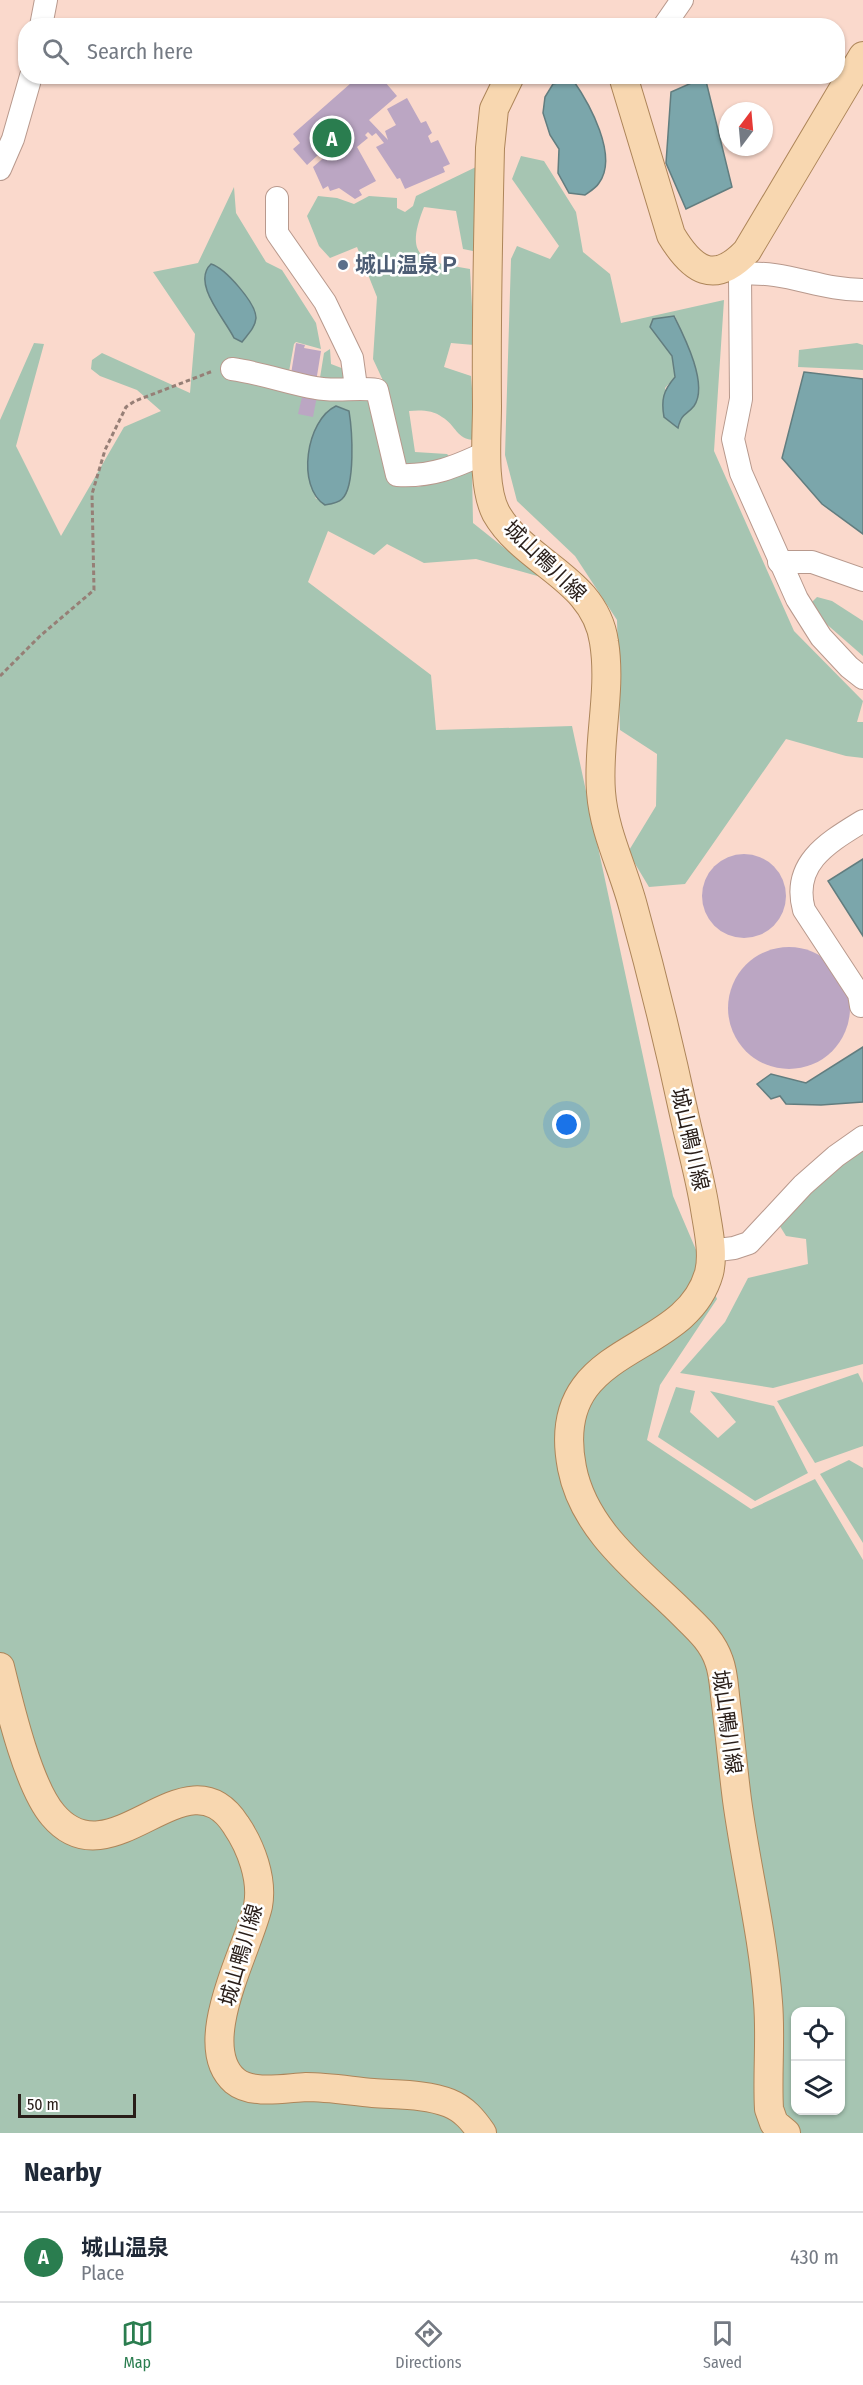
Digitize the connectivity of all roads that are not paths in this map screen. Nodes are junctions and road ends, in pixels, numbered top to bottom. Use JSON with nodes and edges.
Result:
{"nodes":[{"id":1,"x":46,"y":0,"type":"edge"},
{"id":2,"x":682,"y":0,"type":"edge"},
{"id":3,"x":43,"y":18,"type":"edge"},
{"id":4,"x":670,"y":18,"type":"edge"},
{"id":5,"x":863,"y":56,"type":"edge"},
{"id":6,"x":30,"y":84,"type":"edge"},
{"id":7,"x":506,"y":84,"type":"edge"},
{"id":8,"x":625,"y":84,"type":"edge"},
{"id":9,"x":0,"y":169,"type":"edge"},
{"id":10,"x":277,"y":198,"type":"dead end"},
{"id":11,"x":737,"y":269,"type":"junction"},
{"id":12,"x":863,"y":290,"type":"edge"},
{"id":13,"x":232,"y":369,"type":"road end"},
{"id":14,"x":356,"y":387,"type":"junction"},
{"id":15,"x":487,"y":452,"type":"junction"},
{"id":16,"x":779,"y":562,"type":"junction"},
{"id":17,"x":863,"y":580,"type":"edge"},
{"id":18,"x":863,"y":678,"type":"edge"},
{"id":19,"x":863,"y":821,"type":"edge"},
{"id":20,"x":861,"y":1006,"type":"dead end"},
{"id":21,"x":863,"y":1137,"type":"edge"},
{"id":22,"x":710,"y":1251,"type":"junction"},
{"id":23,"x":0,"y":1667,"type":"edge"},
{"id":24,"x":482,"y":2133,"type":"edge"},
{"id":25,"x":786,"y":2133,"type":"edge"}],
"edges":[{"from":1,"to":3,"type":"street"},
{"from":2,"to":4,"type":"street"},
{"from":5,"to":11,"type":"main road"},
{"from":6,"to":9,"type":"street"},
{"from":7,"to":15,"type":"main road","name":"城山鴨川線"},
{"from":8,"to":11,"type":"main road"},
{"from":10,"to":14,"type":"street"},
{"from":11,"to":12,"type":"street"},
{"from":11,"to":16,"type":"street"},
{"from":13,"to":14,"type":"street"},
{"from":14,"to":15,"type":"street"},
{"from":15,"to":22,"type":"main road","name":"城山鴨川線"},
{"from":16,"to":17,"type":"street"},
{"from":16,"to":18,"type":"street"},
{"from":19,"to":20,"type":"street"},
{"from":21,"to":22,"type":"street"},
{"from":22,"to":25,"type":"main road","name":"城山鴨川線"},
{"from":23,"to":24,"type":"main road","name":"城山鴨川線"}]}
